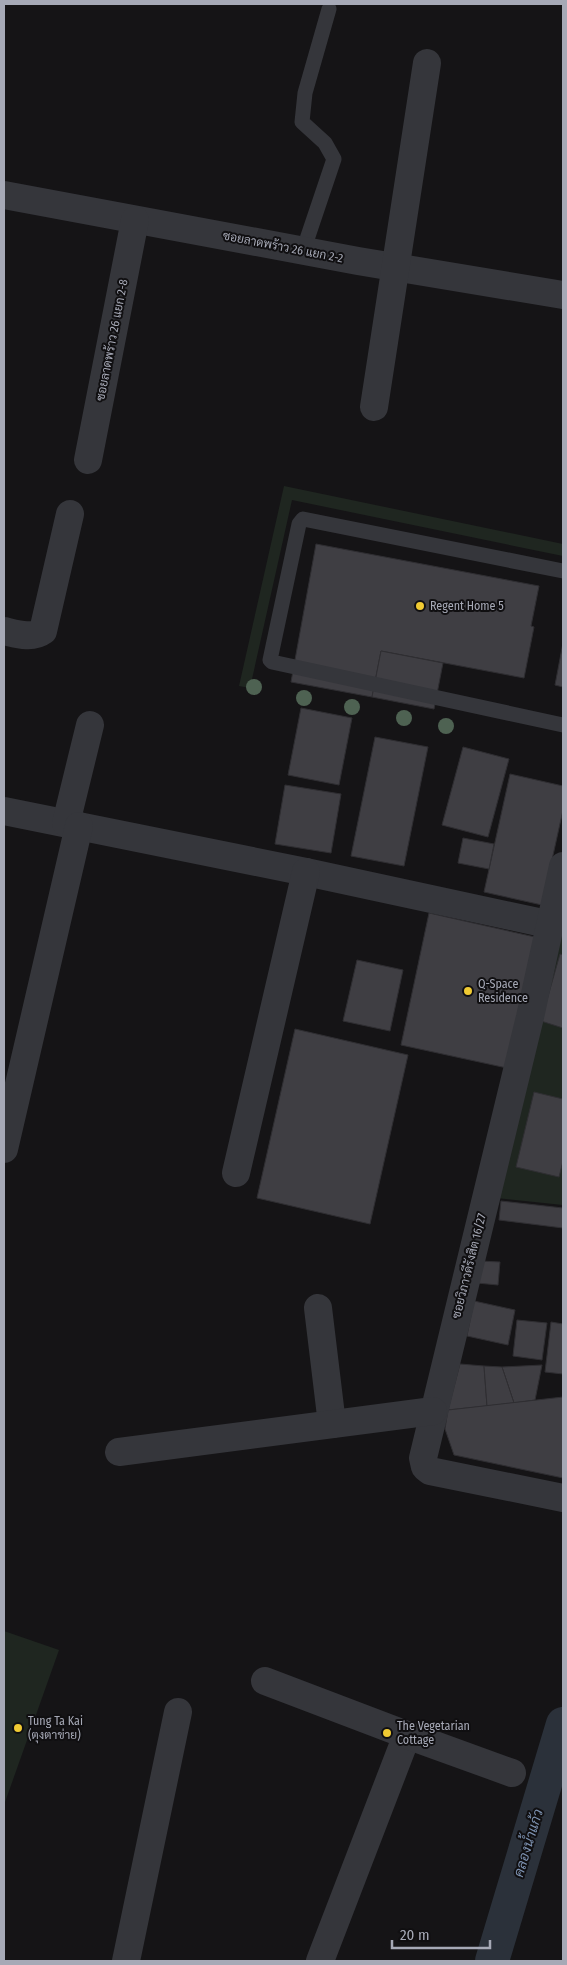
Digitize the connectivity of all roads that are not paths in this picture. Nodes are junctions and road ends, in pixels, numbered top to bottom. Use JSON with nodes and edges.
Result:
{"nodes":[{"id":1,"x":329,"y":8,"type":"dead end"},
{"id":2,"x":427,"y":63,"type":"dead end"},
{"id":3,"x":4,"y":195,"type":"edge"},
{"id":4,"x":135,"y":220,"type":"junction"},
{"id":5,"x":303,"y":250,"type":"junction"},
{"id":6,"x":396,"y":267,"type":"junction"},
{"id":7,"x":563,"y":295,"type":"edge"},
{"id":8,"x":374,"y":407,"type":"dead end"},
{"id":9,"x":88,"y":460,"type":"dead end"},
{"id":10,"x":70,"y":514,"type":"dead end"},
{"id":11,"x":563,"y":571,"type":"edge"},
{"id":12,"x":4,"y":631,"type":"edge"},
{"id":13,"x":90,"y":725,"type":"dead end"},
{"id":14,"x":563,"y":725,"type":"edge"},
{"id":15,"x":4,"y":811,"type":"edge"},
{"id":16,"x":72,"y":825,"type":"junction"},
{"id":17,"x":563,"y":866,"type":"edge"},
{"id":18,"x":306,"y":872,"type":"junction"},
{"id":19,"x":557,"y":914,"type":"edge"},
{"id":20,"x":4,"y":1149,"type":"edge"},
{"id":21,"x":236,"y":1173,"type":"dead end"},
{"id":22,"x":318,"y":1308,"type":"dead end"},
{"id":23,"x":433,"y":1410,"type":"junction"},
{"id":24,"x":332,"y":1424,"type":"junction"},
{"id":25,"x":119,"y":1452,"type":"dead end"},
{"id":26,"x":563,"y":1498,"type":"edge"},
{"id":27,"x":265,"y":1680,"type":"dead end"},
{"id":28,"x":178,"y":1712,"type":"dead end"},
{"id":29,"x":407,"y":1735,"type":"junction"},
{"id":30,"x":512,"y":1773,"type":"dead end"},
{"id":31,"x":126,"y":1961,"type":"edge"},
{"id":32,"x":320,"y":1961,"type":"edge"}],
"edges":[{"from":1,"to":5,"type":"lane"},
{"from":2,"to":6,"type":"street"},
{"from":3,"to":4,"type":"street","name":"ซอยลาดพร้าว 26 แยก 2-2"},
{"from":4,"to":5,"type":"street","name":"ซอยลาดพร้าว 26 แยก 2-2"},
{"from":4,"to":9,"type":"street","name":"ซอยลาดพร้าว 26 แยก 2-8"},
{"from":5,"to":6,"type":"street","name":"ซอยลาดพร้าว 26 แยก 2-2"},
{"from":6,"to":7,"type":"street","name":"ซอยลาดพร้าว 26 แยก 2-2"},
{"from":6,"to":8,"type":"street"},
{"from":10,"to":12,"type":"street"},
{"from":11,"to":14,"type":"lane"},
{"from":13,"to":16,"type":"street"},
{"from":15,"to":16,"type":"street"},
{"from":16,"to":18,"type":"street"},
{"from":16,"to":20,"type":"street"},
{"from":17,"to":19,"type":"street","name":"ซอยวิภาวดีรังสิต 16/27"},
{"from":18,"to":19,"type":"street"},
{"from":18,"to":21,"type":"street"},
{"from":19,"to":23,"type":"street","name":"ซอยวิภาวดีรังสิต 16/27"},
{"from":22,"to":24,"type":"street"},
{"from":23,"to":24,"type":"street"},
{"from":23,"to":26,"type":"street","name":"ซอยวิภาวดีรังสิต 16/27"},
{"from":24,"to":25,"type":"street"},
{"from":27,"to":29,"type":"street"},
{"from":28,"to":31,"type":"street"},
{"from":29,"to":30,"type":"street"},
{"from":29,"to":32,"type":"street"}]}
